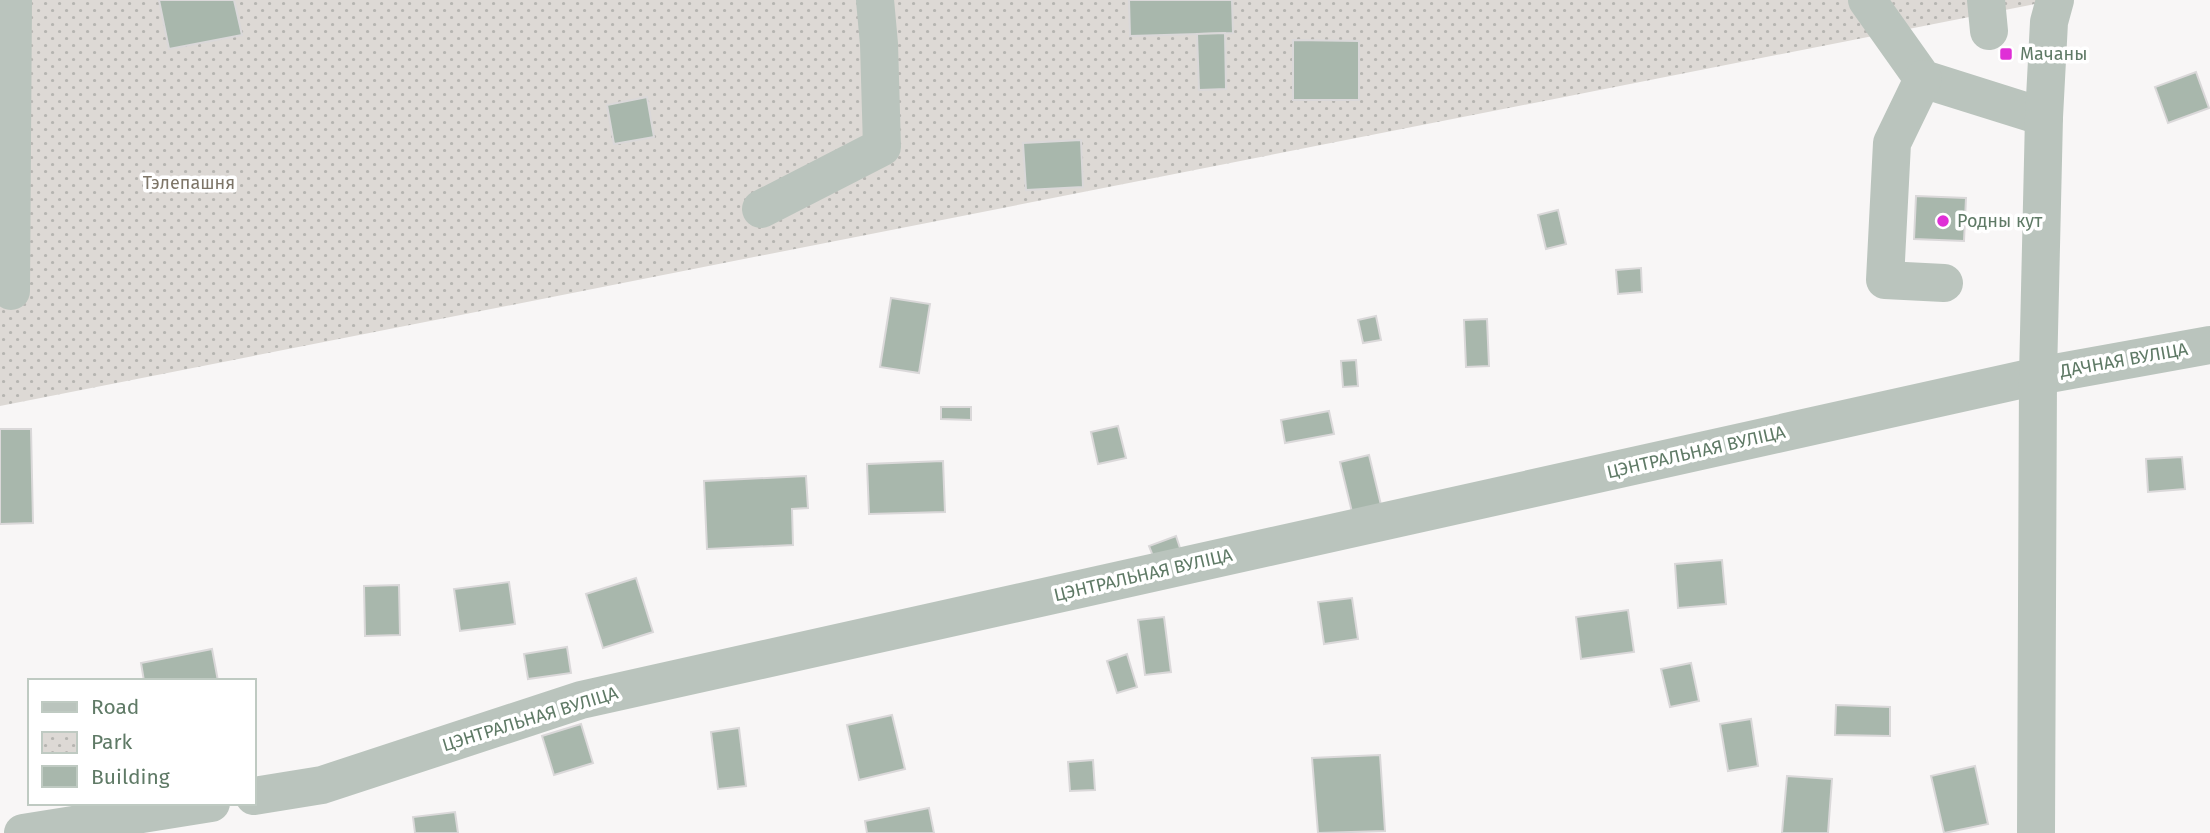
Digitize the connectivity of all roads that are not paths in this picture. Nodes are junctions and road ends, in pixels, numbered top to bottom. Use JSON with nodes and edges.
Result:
{"nodes":[{"id":1,"x":13,"y":0,"type":"edge"},
{"id":2,"x":874,"y":0,"type":"edge"},
{"id":3,"x":1867,"y":0,"type":"edge"},
{"id":4,"x":2055,"y":0,"type":"edge"},
{"id":5,"x":1923,"y":79,"type":"junction"},
{"id":6,"x":2044,"y":117,"type":"junction"},
{"id":7,"x":761,"y":209,"type":"dead end"},
{"id":8,"x":1944,"y":283,"type":"dead end"},
{"id":9,"x":10,"y":291,"type":"dead end"},
{"id":10,"x":2210,"y":345,"type":"edge"},
{"id":11,"x":2038,"y":376,"type":"junction"},
{"id":12,"x":256,"y":796,"type":"edge"},
{"id":13,"x":198,"y":805,"type":"edge"},
{"id":14,"x":23,"y":833,"type":"edge"},
{"id":15,"x":2036,"y":833,"type":"edge"}],
"edges":[{"from":1,"to":9,"type":"street"},
{"from":2,"to":7,"type":"street"},
{"from":3,"to":5,"type":"street"},
{"from":4,"to":6,"type":"street"},
{"from":5,"to":6,"type":"street"},
{"from":5,"to":8,"type":"street"},
{"from":6,"to":11,"type":"street"},
{"from":10,"to":11,"type":"street","name":"ДАЧНАЯ ВУЛІЦА"},
{"from":11,"to":12,"type":"street","name":"ЦЭНТРАЛЬНАЯ ВУЛІЦА"},
{"from":11,"to":15,"type":"street"},
{"from":13,"to":14,"type":"street"}]}
